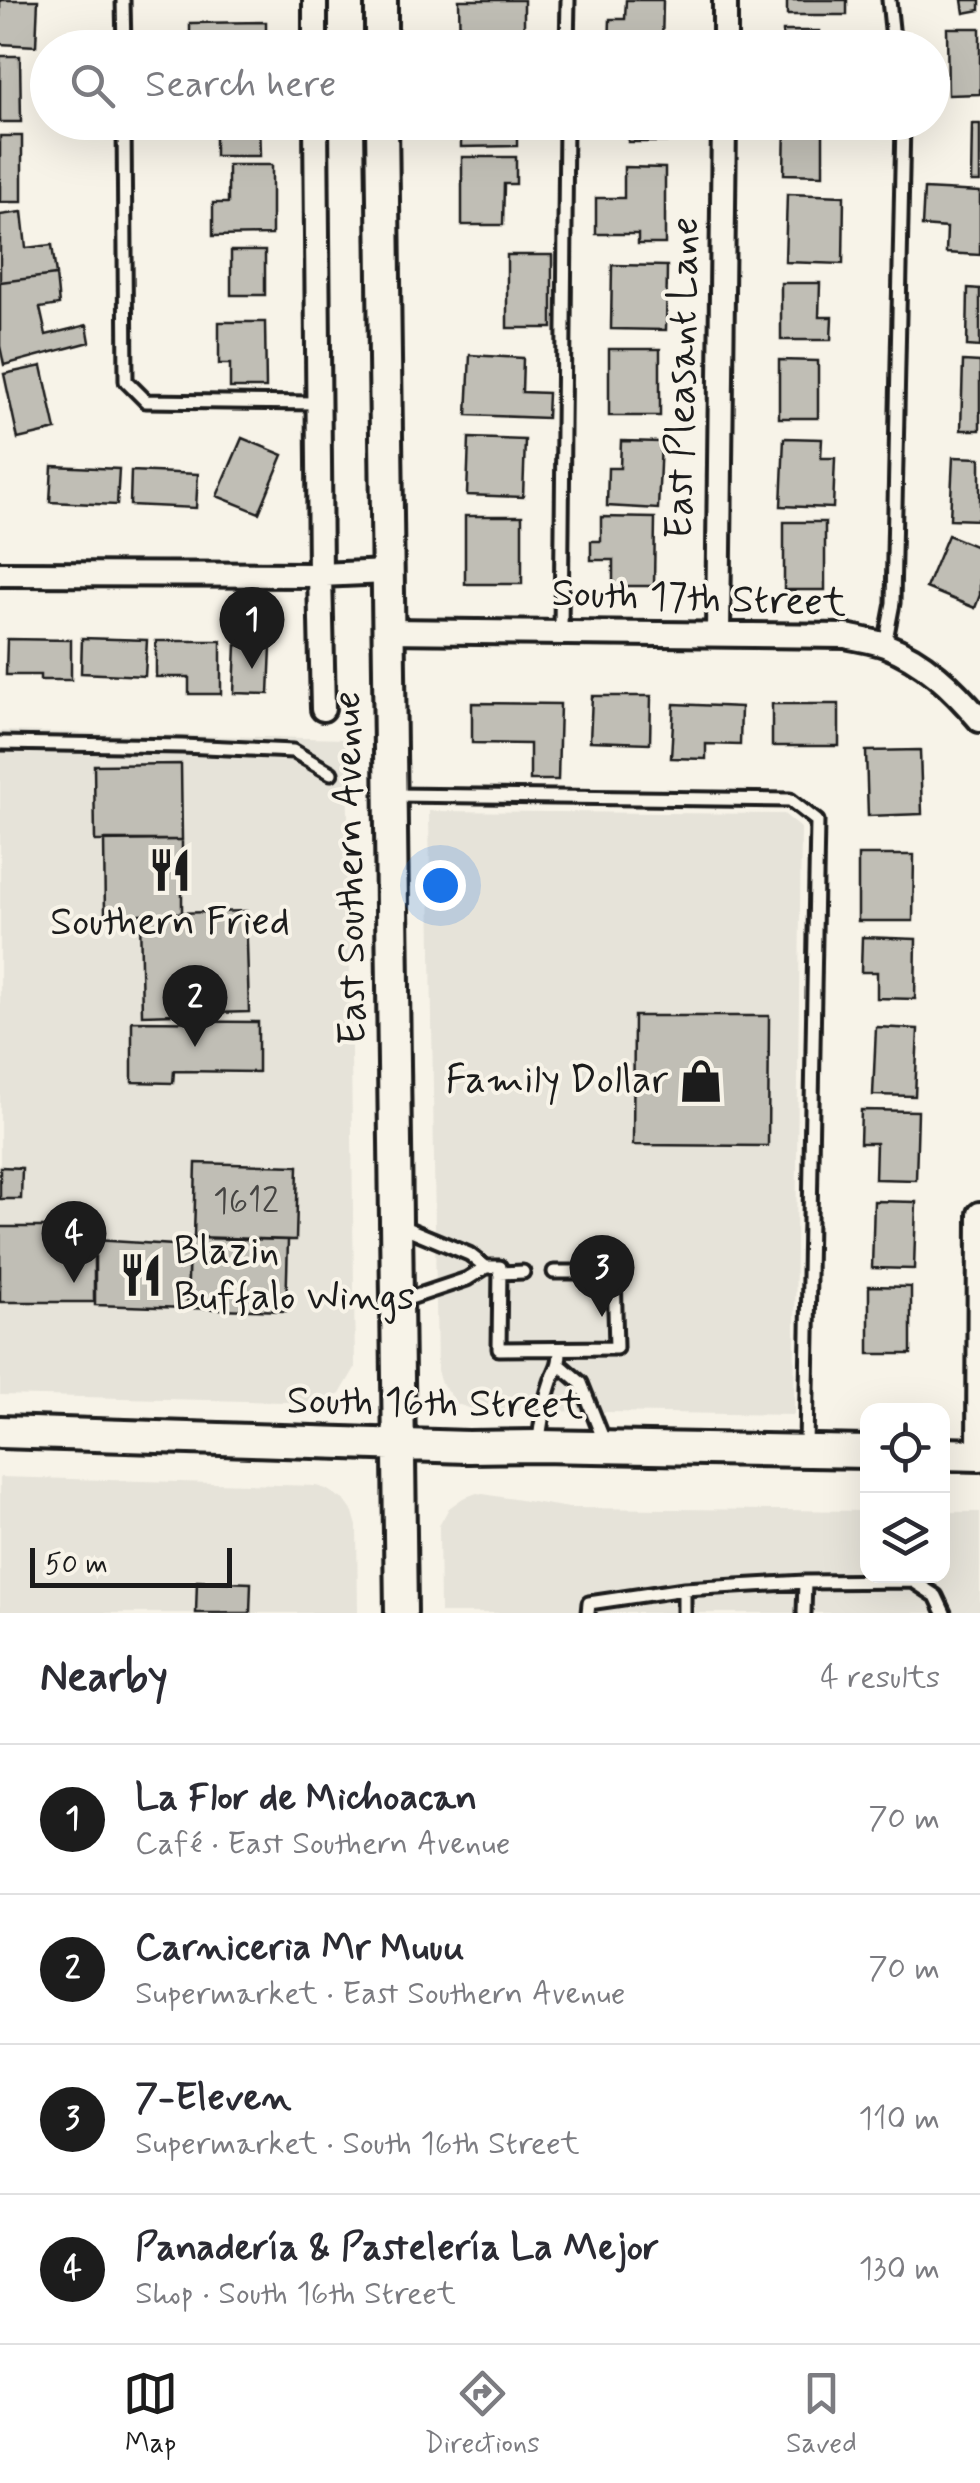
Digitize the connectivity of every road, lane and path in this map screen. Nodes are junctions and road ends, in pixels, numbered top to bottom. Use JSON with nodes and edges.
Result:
{"nodes":[{"id":1,"x":123,"y":0,"type":"edge"},
{"id":2,"x":314,"y":0,"type":"edge"},
{"id":3,"x":381,"y":0,"type":"edge"},
{"id":4,"x":568,"y":0,"type":"edge"},
{"id":5,"x":726,"y":0,"type":"edge"},
{"id":6,"x":888,"y":0,"type":"edge"},
{"id":7,"x":124,"y":30,"type":"edge"},
{"id":8,"x":315,"y":30,"type":"edge"},
{"id":9,"x":381,"y":30,"type":"edge"},
{"id":10,"x":567,"y":30,"type":"edge"},
{"id":11,"x":725,"y":30,"type":"edge"},
{"id":12,"x":892,"y":30,"type":"edge"},
{"id":13,"x":124,"y":140,"type":"edge"},
{"id":14,"x":316,"y":140,"type":"edge"},
{"id":15,"x":382,"y":140,"type":"edge"},
{"id":16,"x":566,"y":140,"type":"edge"},
{"id":17,"x":724,"y":140,"type":"edge"},
{"id":18,"x":903,"y":140,"type":"edge"},
{"id":19,"x":318,"y":403,"type":"junction"},
{"id":20,"x":388,"y":572,"type":"junction"},
{"id":21,"x":0,"y":574,"type":"edge"},
{"id":22,"x":320,"y":575,"type":"junction"},
{"id":23,"x":387,"y":631,"type":"junction"},
{"id":24,"x":561,"y":632,"type":"junction"},
{"id":25,"x":718,"y":634,"type":"junction"},
{"id":26,"x":885,"y":645,"type":"junction"},
{"id":27,"x":323,"y":709,"type":"dead end"},
{"id":28,"x":980,"y":720,"type":"edge"},
{"id":29,"x":0,"y":743,"type":"edge"},
{"id":30,"x":331,"y":773,"type":"dead end"},
{"id":31,"x":390,"y":795,"type":"junction"},
{"id":32,"x":980,"y":1214,"type":"edge"},
{"id":33,"x":396,"y":1224,"type":"junction"},
{"id":34,"x":486,"y":1267,"type":"junction"},
{"id":35,"x":523,"y":1272,"type":"dead end"},
{"id":36,"x":554,"y":1272,"type":"dead end"},
{"id":37,"x":500,"y":1273,"type":"junction"},
{"id":38,"x":980,"y":1278,"type":"edge"},
{"id":39,"x":396,"y":1303,"type":"junction"},
{"id":40,"x":560,"y":1349,"type":"junction"},
{"id":41,"x":560,"y":1365,"type":"junction"},
{"id":42,"x":0,"y":1432,"type":"edge"},
{"id":43,"x":398,"y":1444,"type":"junction"},
{"id":44,"x":538,"y":1446,"type":"junction"},
{"id":45,"x":607,"y":1448,"type":"junction"},
{"id":46,"x":806,"y":1451,"type":"junction"},
{"id":47,"x":860,"y":1452,"type":"edge"},
{"id":48,"x":950,"y":1454,"type":"edge"},
{"id":49,"x":980,"y":1455,"type":"edge"},
{"id":50,"x":804,"y":1582,"type":"junction"},
{"id":51,"x":684,"y":1589,"type":"junction"},
{"id":52,"x":400,"y":1613,"type":"edge"},
{"id":53,"x":588,"y":1613,"type":"edge"},
{"id":54,"x":684,"y":1613,"type":"edge"},
{"id":55,"x":804,"y":1613,"type":"edge"},
{"id":56,"x":944,"y":1613,"type":"edge"}],
"edges":[{"from":1,"to":7,"type":"lane"},
{"from":2,"to":8,"type":"street"},
{"from":3,"to":9,"type":"main road"},
{"from":4,"to":10,"type":"lane"},
{"from":5,"to":11,"type":"street"},
{"from":6,"to":12,"type":"lane"},
{"from":13,"to":19,"type":"lane"},
{"from":14,"to":19,"type":"street","name":"East Southern Avenue"},
{"from":15,"to":20,"type":"main road","name":"East Southern Avenue"},
{"from":16,"to":24,"type":"lane"},
{"from":17,"to":25,"type":"street","name":"East Pleasant Lane"},
{"from":18,"to":26,"type":"lane"},
{"from":19,"to":22,"type":"street","name":"East Southern Avenue"},
{"from":20,"to":22,"type":"street"},
{"from":20,"to":23,"type":"main road","name":"East Southern Avenue"},
{"from":21,"to":22,"type":"street"},
{"from":22,"to":27,"type":"street","name":"East Southern Avenue"},
{"from":23,"to":24,"type":"street","name":"South 17th Street"},
{"from":23,"to":31,"type":"main road","name":"East Southern Avenue"},
{"from":24,"to":25,"type":"street","name":"South 17th Street"},
{"from":25,"to":26,"type":"street","name":"South 17th Street"},
{"from":26,"to":28,"type":"street","name":"South 17th Street"},
{"from":29,"to":30,"type":"lane"},
{"from":31,"to":33,"type":"main road","name":"East Southern Avenue"},
{"from":31,"to":46,"type":"lane"},
{"from":32,"to":38,"type":"street"},
{"from":33,"to":34,"type":"lane"},
{"from":33,"to":39,"type":"main road","name":"East Southern Avenue"},
{"from":34,"to":37,"type":"lane"},
{"from":34,"to":39,"type":"lane"},
{"from":35,"to":37,"type":"lane"},
{"from":36,"to":40,"type":"lane"},
{"from":37,"to":40,"type":"lane"},
{"from":38,"to":49,"type":"street"},
{"from":39,"to":43,"type":"main road","name":"East Southern Avenue"},
{"from":40,"to":41,"type":"lane"},
{"from":41,"to":44,"type":"lane"},
{"from":41,"to":45,"type":"lane"},
{"from":42,"to":43,"type":"main road","name":"South 16th Street"},
{"from":43,"to":44,"type":"main road","name":"South 16th Street"},
{"from":43,"to":52,"type":"main road","name":"East Southern Avenue"},
{"from":44,"to":45,"type":"main road","name":"South 16th Street"},
{"from":45,"to":46,"type":"main road","name":"South 16th Street"},
{"from":46,"to":47,"type":"main road","name":"South 16th Street"},
{"from":48,"to":49,"type":"main road"},
{"from":50,"to":51,"type":"lane"},
{"from":50,"to":55,"type":"lane"},
{"from":50,"to":56,"type":"lane"},
{"from":51,"to":53,"type":"lane"},
{"from":51,"to":54,"type":"lane"}]}
